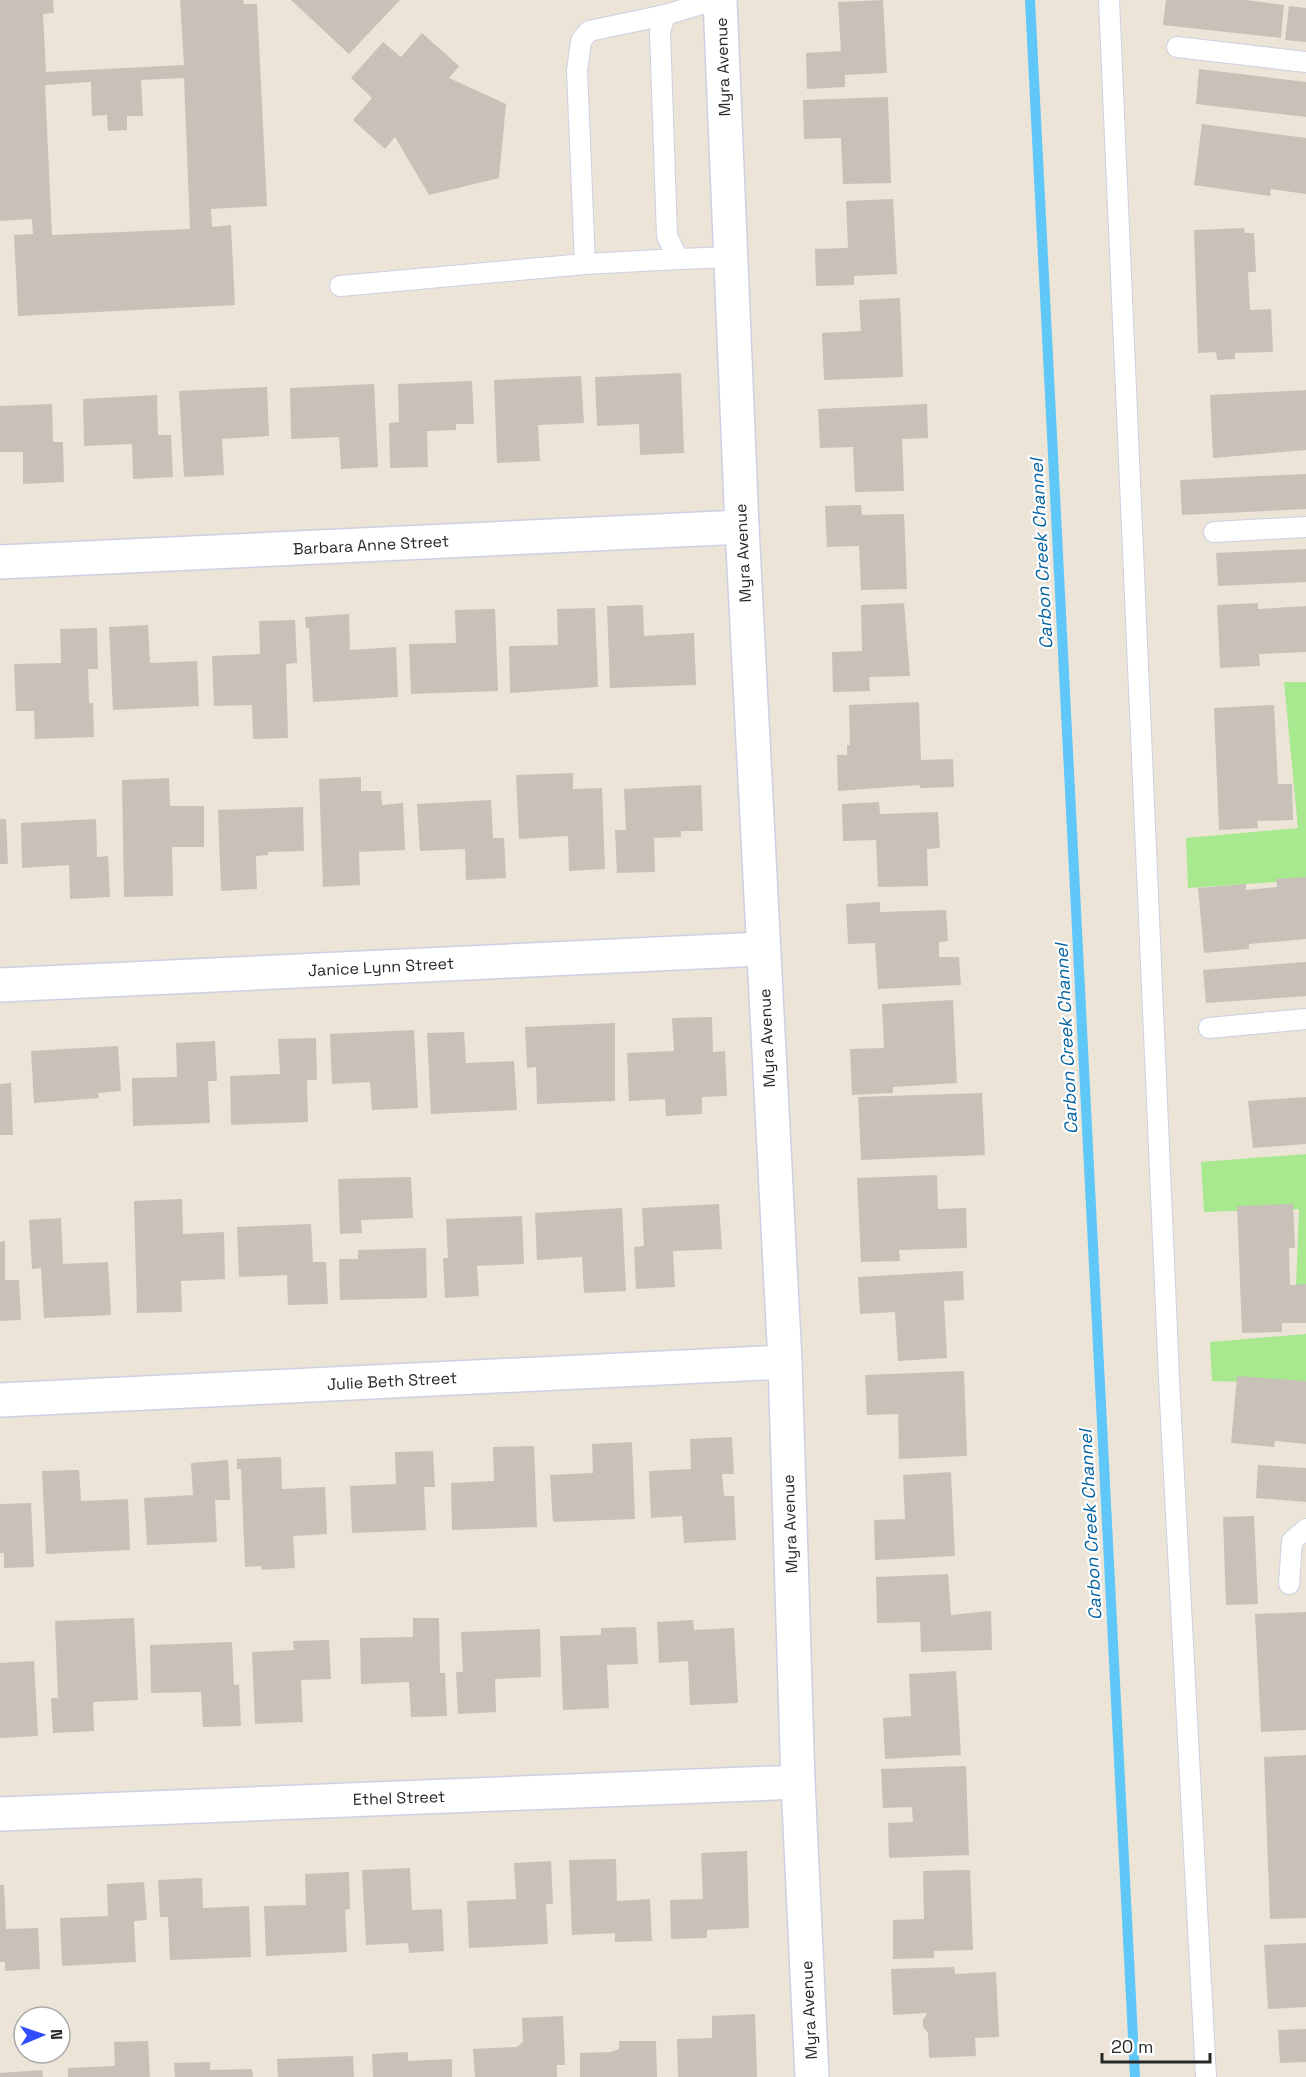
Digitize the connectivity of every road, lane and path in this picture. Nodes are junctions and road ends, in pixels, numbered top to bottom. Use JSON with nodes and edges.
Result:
{"nodes":[{"id":1,"x":716,"y":0,"type":"edge"},
{"id":2,"x":720,"y":0,"type":"edge"},
{"id":3,"x":1109,"y":0,"type":"edge"},
{"id":4,"x":665,"y":15,"type":"junction"},
{"id":5,"x":1177,"y":46,"type":"dead end"},
{"id":6,"x":1306,"y":62,"type":"edge"},
{"id":7,"x":731,"y":257,"type":"junction"},
{"id":8,"x":678,"y":259,"type":"junction"},
{"id":9,"x":585,"y":264,"type":"junction"},
{"id":10,"x":340,"y":285,"type":"dead end"},
{"id":11,"x":742,"y":527,"type":"junction"},
{"id":12,"x":1306,"y":527,"type":"edge"},
{"id":13,"x":1214,"y":532,"type":"dead end"},
{"id":14,"x":0,"y":562,"type":"edge"},
{"id":15,"x":762,"y":949,"type":"junction"},
{"id":16,"x":0,"y":985,"type":"edge"},
{"id":17,"x":1306,"y":1019,"type":"edge"},
{"id":18,"x":1209,"y":1028,"type":"dead end"},
{"id":19,"x":784,"y":1362,"type":"junction"},
{"id":20,"x":0,"y":1400,"type":"edge"},
{"id":21,"x":1306,"y":1529,"type":"edge"},
{"id":22,"x":1289,"y":1584,"type":"dead end"},
{"id":23,"x":798,"y":1782,"type":"junction"},
{"id":24,"x":0,"y":1814,"type":"edge"},
{"id":25,"x":812,"y":2077,"type":"edge"},
{"id":26,"x":1206,"y":2077,"type":"edge"}],
"edges":[{"from":1,"to":4,"type":"lane"},
{"from":2,"to":7,"type":"street","name":"Myra Avenue"},
{"from":3,"to":26,"type":"lane"},
{"from":4,"to":8,"type":"lane"},
{"from":4,"to":9,"type":"lane"},
{"from":5,"to":6,"type":"lane"},
{"from":7,"to":8,"type":"lane"},
{"from":7,"to":11,"type":"street","name":"Myra Avenue"},
{"from":8,"to":9,"type":"lane"},
{"from":9,"to":10,"type":"lane"},
{"from":11,"to":14,"type":"street","name":"Barbara Anne Street"},
{"from":11,"to":15,"type":"street","name":"Myra Avenue"},
{"from":12,"to":13,"type":"lane"},
{"from":15,"to":16,"type":"street","name":"Janice Lynn Street"},
{"from":15,"to":19,"type":"street","name":"Myra Avenue"},
{"from":17,"to":18,"type":"lane"},
{"from":19,"to":20,"type":"street","name":"Julie Beth Street"},
{"from":19,"to":23,"type":"street","name":"Myra Avenue"},
{"from":21,"to":22,"type":"lane"},
{"from":23,"to":24,"type":"street","name":"Ethel Street"},
{"from":23,"to":25,"type":"street","name":"Myra Avenue"}]}
